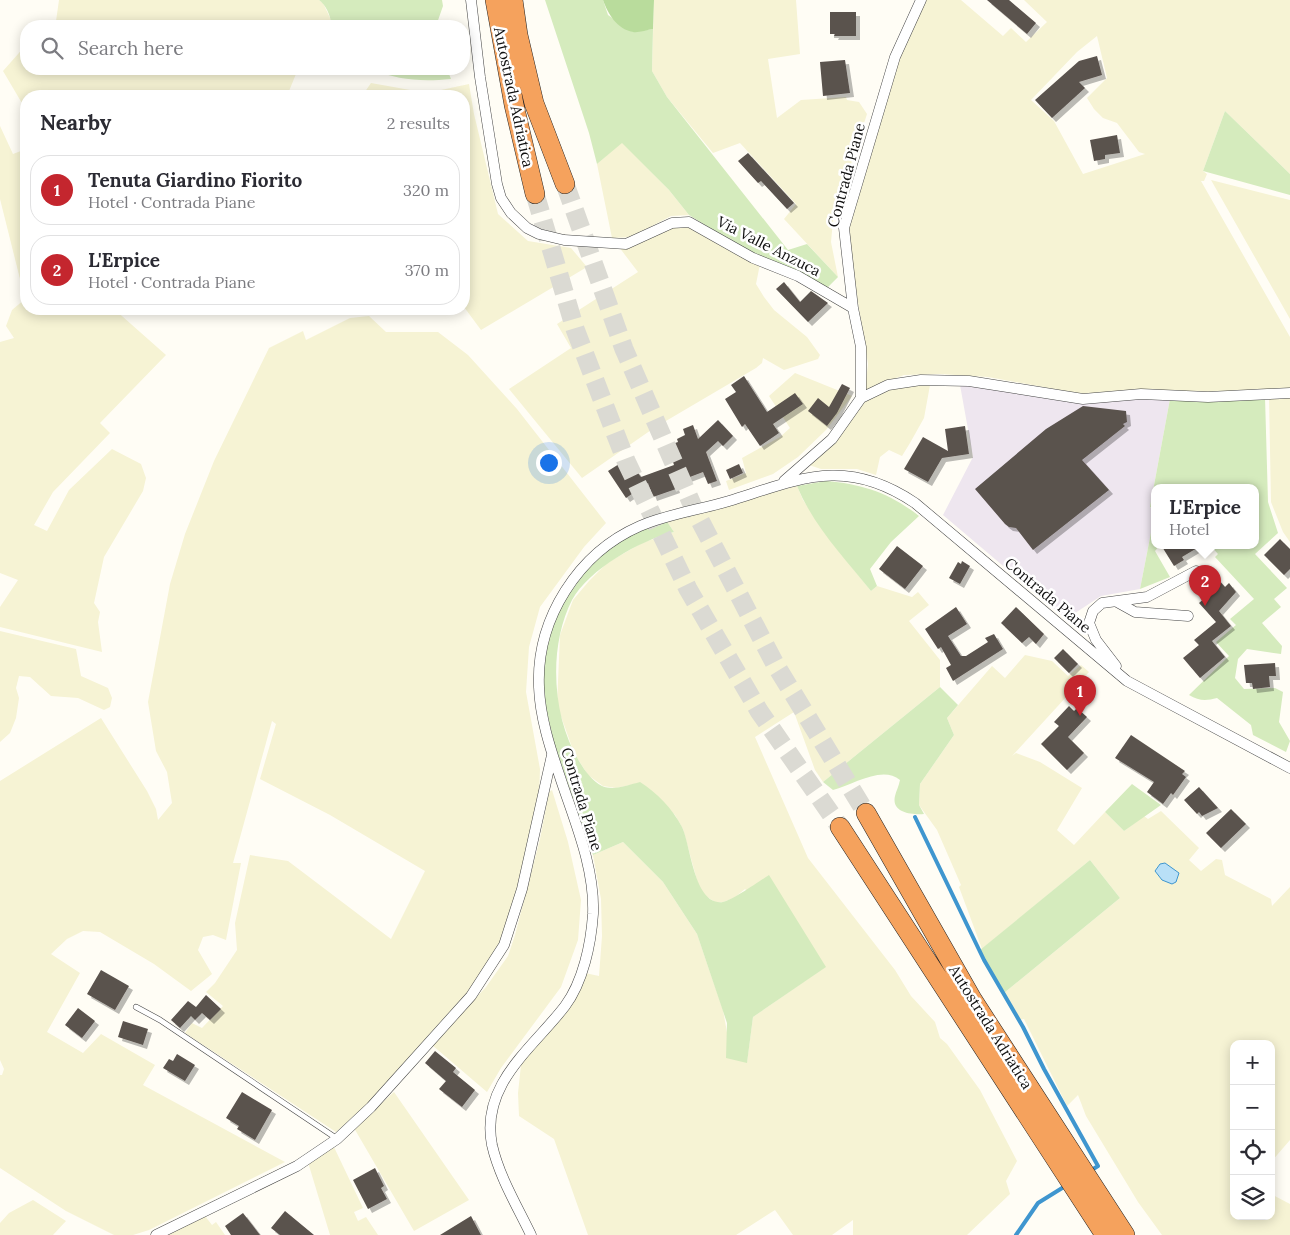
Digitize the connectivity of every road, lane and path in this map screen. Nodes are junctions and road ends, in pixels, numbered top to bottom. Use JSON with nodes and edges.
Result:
{"nodes":[{"id":1,"x":471,"y":0,"type":"edge"},
{"id":2,"x":495,"y":0,"type":"edge"},
{"id":3,"x":513,"y":0,"type":"edge"},
{"id":4,"x":921,"y":0,"type":"edge"},
{"id":5,"x":565,"y":184,"type":"tunnel mouth"},
{"id":6,"x":535,"y":194,"type":"tunnel mouth"},
{"id":7,"x":854,"y":308,"type":"junction"},
{"id":8,"x":1290,"y":393,"type":"edge"},
{"id":9,"x":861,"y":398,"type":"junction"},
{"id":10,"x":783,"y":482,"type":"junction"},
{"id":11,"x":1196,"y":571,"type":"dead end"},
{"id":12,"x":1117,"y":602,"type":"junction"},
{"id":13,"x":1188,"y":616,"type":"dead end"},
{"id":14,"x":1127,"y":681,"type":"junction"},
{"id":15,"x":552,"y":754,"type":"junction"},
{"id":16,"x":1290,"y":768,"type":"edge"},
{"id":17,"x":866,"y":813,"type":"tunnel mouth"},
{"id":18,"x":840,"y":827,"type":"tunnel mouth"},
{"id":19,"x":136,"y":1007,"type":"dead end"},
{"id":20,"x":337,"y":1139,"type":"junction"},
{"id":21,"x":156,"y":1235,"type":"edge"},
{"id":22,"x":531,"y":1235,"type":"edge"},
{"id":23,"x":1105,"y":1235,"type":"edge"},
{"id":24,"x":1125,"y":1235,"type":"edge"}],
"edges":[{"from":1,"to":7,"type":"street","name":"Via Valle Anzuca"},
{"from":2,"to":6,"type":"highway","name":"Autostrada Adriatica"},
{"from":3,"to":5,"type":"highway","name":"Autostrada Adriatica"},
{"from":4,"to":7,"type":"street","name":"Contrada Piane"},
{"from":7,"to":9,"type":"street","name":"Contrada Piane"},
{"from":8,"to":9,"type":"street"},
{"from":9,"to":10,"type":"street","name":"Contrada Piane"},
{"from":10,"to":14,"type":"street","name":"Contrada Piane"},
{"from":10,"to":15,"type":"street","name":"Contrada Piane"},
{"from":11,"to":12,"type":"street"},
{"from":12,"to":13,"type":"street"},
{"from":12,"to":14,"type":"street"},
{"from":14,"to":16,"type":"street","name":"Contrada Piane"},
{"from":15,"to":20,"type":"street"},
{"from":15,"to":22,"type":"street","name":"Contrada Piane"},
{"from":17,"to":24,"type":"highway","name":"Autostrada Adriatica"},
{"from":18,"to":23,"type":"highway","name":"Autostrada Adriatica"},
{"from":19,"to":20,"type":"lane"},
{"from":20,"to":21,"type":"street"}]}
